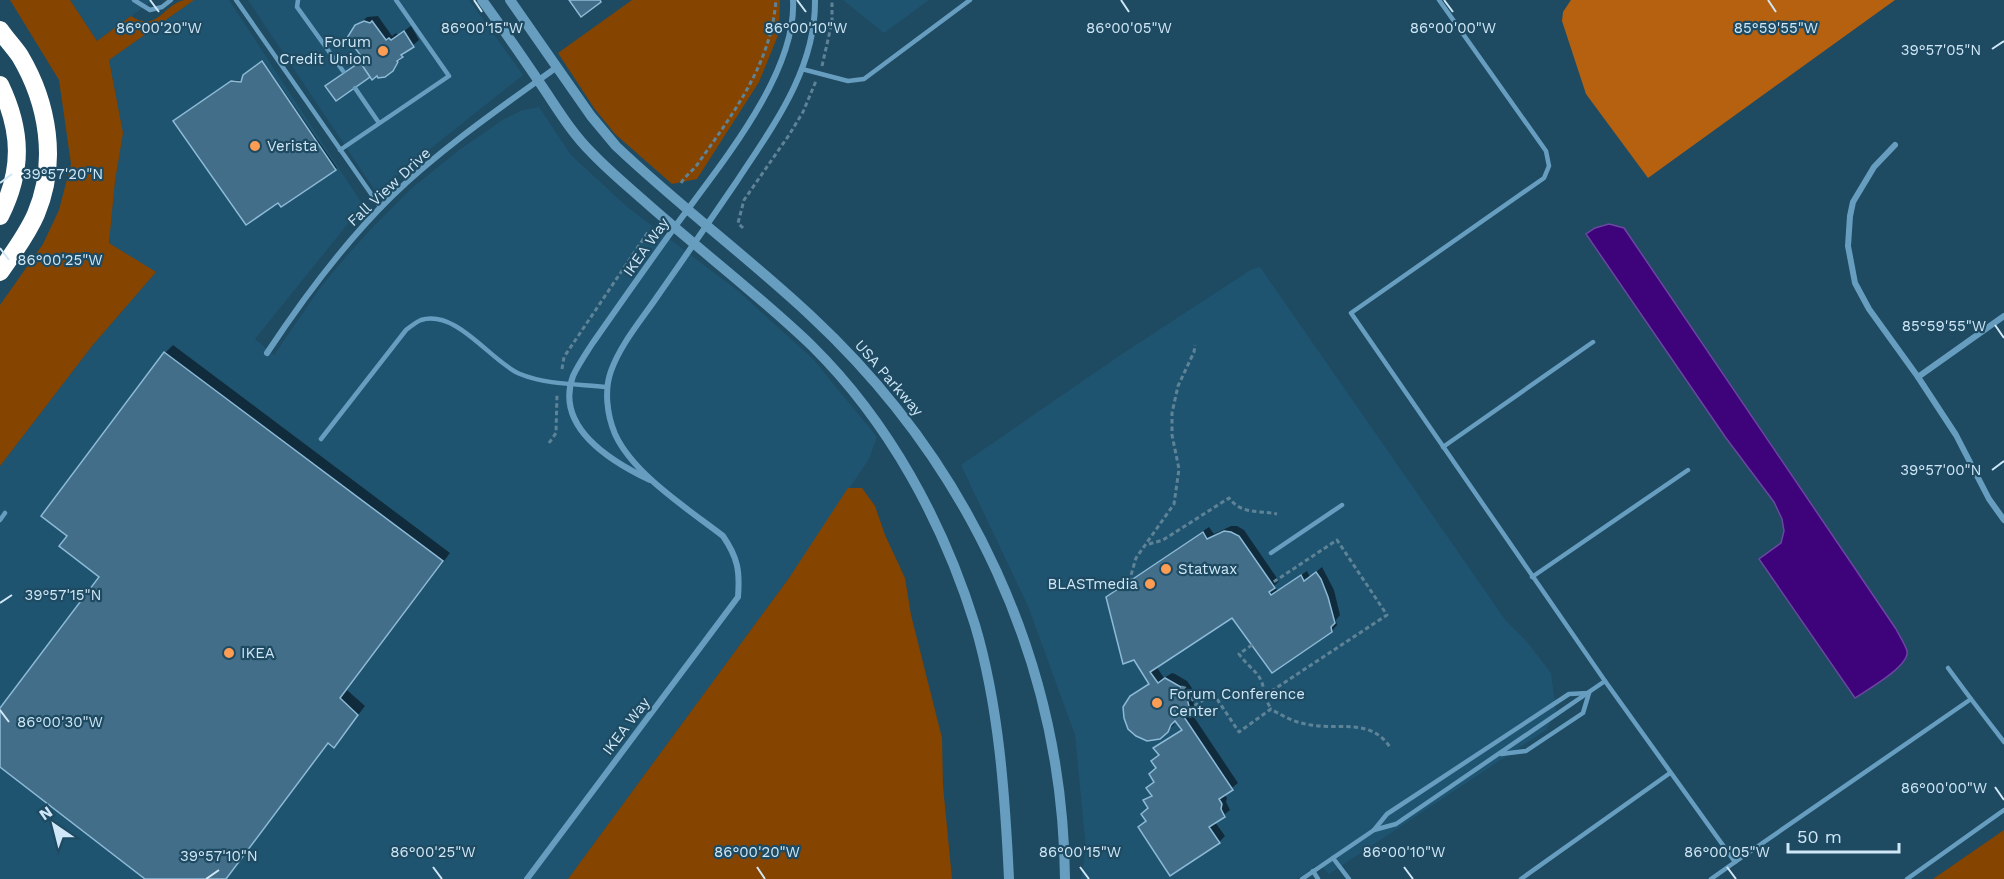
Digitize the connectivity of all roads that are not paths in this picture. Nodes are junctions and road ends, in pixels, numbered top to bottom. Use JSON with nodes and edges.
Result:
{"nodes":[{"id":1,"x":134,"y":0,"type":"edge"},
{"id":2,"x":171,"y":0,"type":"edge"},
{"id":3,"x":236,"y":0,"type":"edge"},
{"id":4,"x":298,"y":0,"type":"edge"},
{"id":5,"x":396,"y":0,"type":"edge"},
{"id":6,"x":482,"y":0,"type":"edge"},
{"id":7,"x":510,"y":0,"type":"edge"},
{"id":8,"x":793,"y":0,"type":"edge"},
{"id":9,"x":815,"y":0,"type":"edge"},
{"id":10,"x":970,"y":0,"type":"edge"},
{"id":11,"x":1438,"y":0,"type":"edge"},
{"id":12,"x":0,"y":30,"type":"edge"},
{"id":13,"x":557,"y":67,"type":"junction"},
{"id":14,"x":802,"y":69,"type":"junction"},
{"id":15,"x":343,"y":71,"type":"dead end"},
{"id":16,"x":538,"y":81,"type":"junction"},
{"id":17,"x":0,"y":85,"type":"edge"},
{"id":18,"x":355,"y":88,"type":"dead end"},
{"id":19,"x":379,"y":123,"type":"junction"},
{"id":20,"x":1895,"y":145,"type":"dead end"},
{"id":21,"x":340,"y":150,"type":"junction"},
{"id":22,"x":381,"y":208,"type":"junction"},
{"id":23,"x":688,"y":209,"type":"junction"},
{"id":24,"x":0,"y":216,"type":"edge"},
{"id":25,"x":707,"y":225,"type":"junction"},
{"id":26,"x":674,"y":228,"type":"junction"},
{"id":27,"x":694,"y":244,"type":"junction"},
{"id":28,"x":0,"y":272,"type":"edge"},
{"id":29,"x":2004,"y":316,"type":"edge"},
{"id":30,"x":1593,"y":342,"type":"dead end"},
{"id":31,"x":267,"y":353,"type":"dead end"},
{"id":32,"x":1918,"y":377,"type":"junction"},
{"id":33,"x":571,"y":384,"type":"junction"},
{"id":34,"x":607,"y":387,"type":"junction"},
{"id":35,"x":321,"y":439,"type":"dead end"},
{"id":36,"x":1443,"y":447,"type":"junction"},
{"id":37,"x":1688,"y":471,"type":"dead end"},
{"id":38,"x":652,"y":481,"type":"junction"},
{"id":39,"x":1342,"y":505,"type":"dead end"},
{"id":40,"x":5,"y":513,"type":"dead end"},
{"id":41,"x":0,"y":520,"type":"edge"},
{"id":42,"x":2004,"y":520,"type":"edge"},
{"id":43,"x":1271,"y":553,"type":"dead end"},
{"id":44,"x":1533,"y":577,"type":"junction"},
{"id":45,"x":1948,"y":668,"type":"dead end"},
{"id":46,"x":1605,"y":681,"type":"junction"},
{"id":47,"x":1589,"y":693,"type":"junction"},
{"id":48,"x":1971,"y":699,"type":"junction"},
{"id":49,"x":1510,"y":733,"type":"junction"},
{"id":50,"x":1517,"y":742,"type":"junction"},
{"id":51,"x":2004,"y":742,"type":"edge"},
{"id":52,"x":1499,"y":754,"type":"junction"},
{"id":53,"x":1670,"y":772,"type":"junction"},
{"id":54,"x":2004,"y":810,"type":"edge"},
{"id":55,"x":1374,"y":830,"type":"junction"},
{"id":56,"x":1333,"y":858,"type":"junction"},
{"id":57,"x":1735,"y":862,"type":"junction"},
{"id":58,"x":1313,"y":871,"type":"junction"},
{"id":59,"x":527,"y":879,"type":"edge"},
{"id":60,"x":1009,"y":879,"type":"edge"},
{"id":61,"x":1065,"y":879,"type":"edge"},
{"id":62,"x":1302,"y":879,"type":"edge"},
{"id":63,"x":1318,"y":879,"type":"edge"},
{"id":64,"x":1349,"y":879,"type":"edge"},
{"id":65,"x":1521,"y":879,"type":"edge"},
{"id":66,"x":1711,"y":879,"type":"edge"},
{"id":67,"x":1907,"y":879,"type":"edge"}],
"edges":[{"from":1,"to":2,"type":"lane"},
{"from":3,"to":21,"type":"lane"},
{"from":4,"to":15,"type":"lane"},
{"from":5,"to":19,"type":"lane"},
{"from":6,"to":16,"type":"street"},
{"from":7,"to":13,"type":"street","name":"USA Parkway"},
{"from":8,"to":23,"type":"street","name":"IKEA Way"},
{"from":9,"to":14,"type":"street","name":"IKEA Way"},
{"from":10,"to":14,"type":"lane"},
{"from":11,"to":36,"type":"lane"},
{"from":12,"to":28,"type":"highway"},
{"from":13,"to":16,"type":"street","name":"Fall View Drive"},
{"from":13,"to":23,"type":"street","name":"USA Parkway"},
{"from":14,"to":25,"type":"street","name":"IKEA Way"},
{"from":16,"to":22,"type":"street","name":"Fall View Drive"},
{"from":16,"to":26,"type":"street"},
{"from":17,"to":24,"type":"highway"},
{"from":18,"to":19,"type":"lane"},
{"from":19,"to":21,"type":"lane"},
{"from":20,"to":32,"type":"street"},
{"from":21,"to":22,"type":"lane"},
{"from":22,"to":31,"type":"street","name":"Fall View Drive"},
{"from":23,"to":25,"type":"street","name":"USA Parkway"},
{"from":23,"to":26,"type":"street","name":"IKEA Way"},
{"from":25,"to":27,"type":"street","name":"IKEA Way"},
{"from":25,"to":61,"type":"street","name":"USA Parkway"},
{"from":26,"to":27,"type":"street"},
{"from":26,"to":33,"type":"street","name":"IKEA Way"},
{"from":27,"to":34,"type":"street","name":"IKEA Way"},
{"from":27,"to":60,"type":"street"},
{"from":29,"to":32,"type":"street"},
{"from":30,"to":36,"type":"lane"},
{"from":32,"to":42,"type":"street"},
{"from":33,"to":34,"type":"lane"},
{"from":33,"to":35,"type":"lane"},
{"from":33,"to":38,"type":"street","name":"IKEA Way"},
{"from":34,"to":38,"type":"street","name":"IKEA Way"},
{"from":36,"to":44,"type":"lane"},
{"from":37,"to":44,"type":"lane"},
{"from":38,"to":59,"type":"street","name":"IKEA Way"},
{"from":39,"to":43,"type":"lane"},
{"from":40,"to":41,"type":"lane"},
{"from":44,"to":46,"type":"lane"},
{"from":45,"to":48,"type":"lane"},
{"from":46,"to":47,"type":"lane"},
{"from":46,"to":53,"type":"lane"},
{"from":47,"to":49,"type":"lane"},
{"from":47,"to":50,"type":"lane"},
{"from":47,"to":52,"type":"lane"},
{"from":48,"to":51,"type":"lane"},
{"from":48,"to":57,"type":"lane"},
{"from":49,"to":50,"type":"lane"},
{"from":49,"to":55,"type":"lane"},
{"from":50,"to":52,"type":"lane"},
{"from":52,"to":55,"type":"lane"},
{"from":53,"to":57,"type":"lane"},
{"from":53,"to":65,"type":"lane"},
{"from":54,"to":67,"type":"lane"},
{"from":55,"to":56,"type":"lane"},
{"from":56,"to":58,"type":"lane"},
{"from":56,"to":64,"type":"lane"},
{"from":57,"to":66,"type":"lane"},
{"from":58,"to":62,"type":"lane"},
{"from":58,"to":63,"type":"lane"}]}
